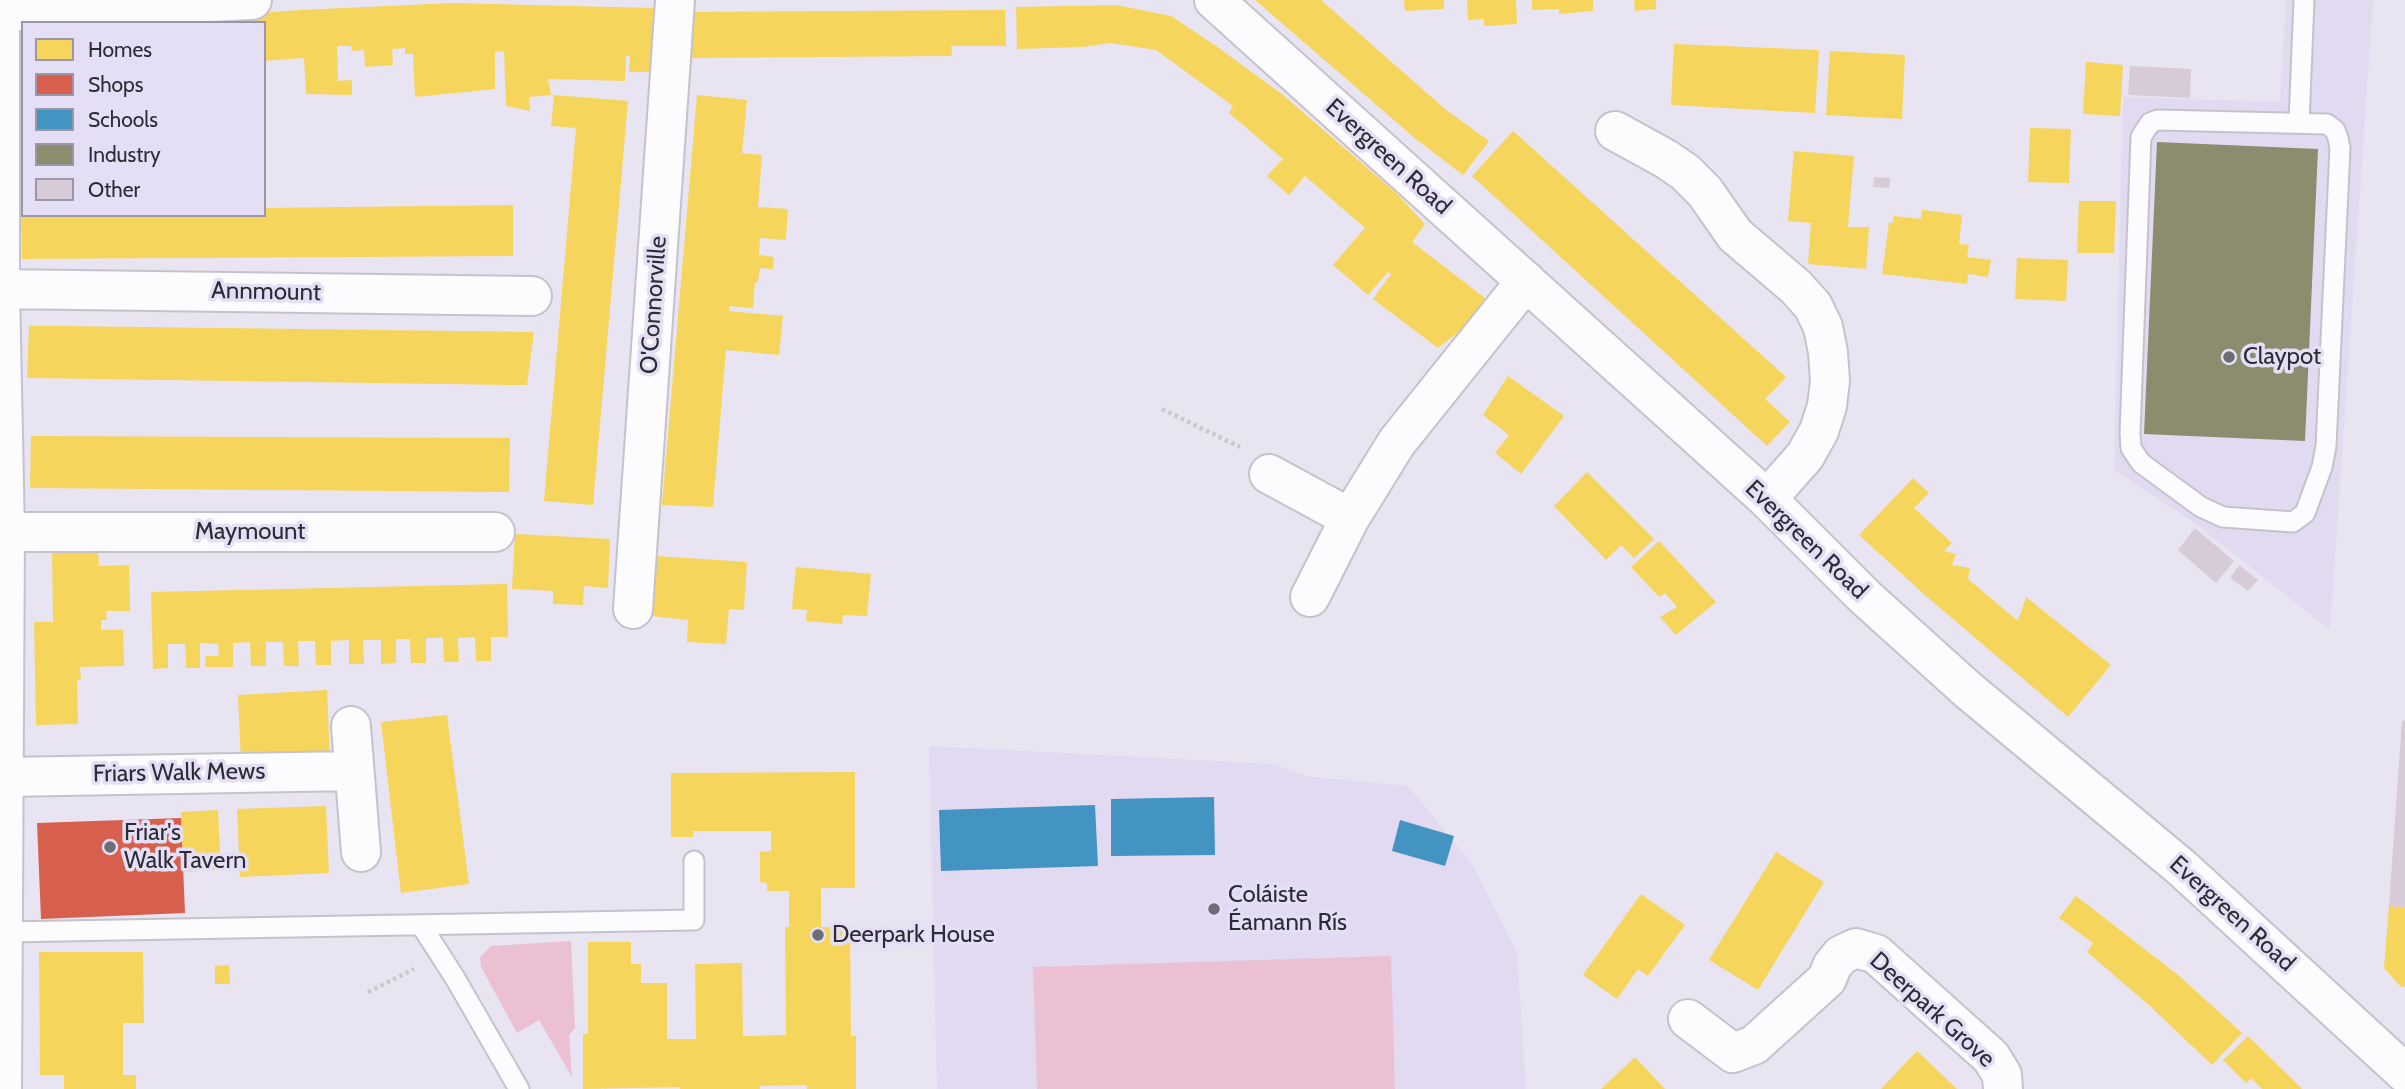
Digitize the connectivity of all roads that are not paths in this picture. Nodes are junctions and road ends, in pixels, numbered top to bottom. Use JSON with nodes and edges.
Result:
{"nodes":[{"id":1,"x":252,"y":0,"type":"edge"},
{"id":2,"x":675,"y":0,"type":"edge"},
{"id":3,"x":1214,"y":0,"type":"edge"},
{"id":4,"x":2304,"y":0,"type":"edge"},
{"id":5,"x":185,"y":2,"type":"edge"},
{"id":6,"x":0,"y":4,"type":"edge"},
{"id":7,"x":0,"y":12,"type":"edge"},
{"id":8,"x":2299,"y":123,"type":"junction"},
{"id":9,"x":1615,"y":131,"type":"dead end"},
{"id":10,"x":1526,"y":281,"type":"junction"},
{"id":11,"x":0,"y":289,"type":"edge"},
{"id":12,"x":532,"y":296,"type":"dead end"},
{"id":13,"x":1269,"y":474,"type":"road end"},
{"id":14,"x":1767,"y":499,"type":"junction"},
{"id":15,"x":1350,"y":518,"type":"junction"},
{"id":16,"x":5,"y":532,"type":"junction"},
{"id":17,"x":495,"y":532,"type":"dead end"},
{"id":18,"x":1310,"y":597,"type":"dead end"},
{"id":19,"x":633,"y":609,"type":"dead end"},
{"id":20,"x":351,"y":726,"type":"dead end"},
{"id":21,"x":3,"y":754,"type":"edge"},
{"id":22,"x":354,"y":771,"type":"junction"},
{"id":23,"x":361,"y":852,"type":"dead end"},
{"id":24,"x":694,"y":861,"type":"dead end"},
{"id":25,"x":421,"y":925,"type":"junction"},
{"id":26,"x":4,"y":932,"type":"junction"},
{"id":27,"x":1688,"y":1019,"type":"dead end"},
{"id":28,"x":2405,"y":1073,"type":"edge"},
{"id":29,"x":2,"y":1089,"type":"edge"},
{"id":30,"x":519,"y":1089,"type":"edge"},
{"id":31,"x":2003,"y":1089,"type":"edge"}],
"edges":[{"from":1,"to":5,"type":"street"},
{"from":2,"to":19,"type":"street","name":"O'Connorville"},
{"from":3,"to":10,"type":"street","name":"Evergreen Road"},
{"from":4,"to":8,"type":"lane"},
{"from":5,"to":7,"type":"street"},
{"from":6,"to":7,"type":"street"},
{"from":7,"to":11,"type":"street"},
{"from":8,"to":8,"type":"lane"},
{"from":9,"to":14,"type":"street"},
{"from":10,"to":14,"type":"street","name":"Evergreen Road"},
{"from":10,"to":15,"type":"street"},
{"from":11,"to":12,"type":"street","name":"Annmount"},
{"from":11,"to":16,"type":"street"},
{"from":13,"to":15,"type":"street"},
{"from":14,"to":28,"type":"street","name":"Evergreen Road"},
{"from":15,"to":18,"type":"street"},
{"from":16,"to":17,"type":"street","name":"Maymount"},
{"from":16,"to":21,"type":"street"},
{"from":20,"to":22,"type":"street"},
{"from":21,"to":22,"type":"street","name":"Friars Walk Mews"},
{"from":21,"to":26,"type":"street"},
{"from":22,"to":23,"type":"street"},
{"from":24,"to":25,"type":"lane"},
{"from":25,"to":26,"type":"lane"},
{"from":25,"to":30,"type":"lane"},
{"from":26,"to":29,"type":"street"},
{"from":27,"to":31,"type":"street","name":"Deerpark Grove"}]}
